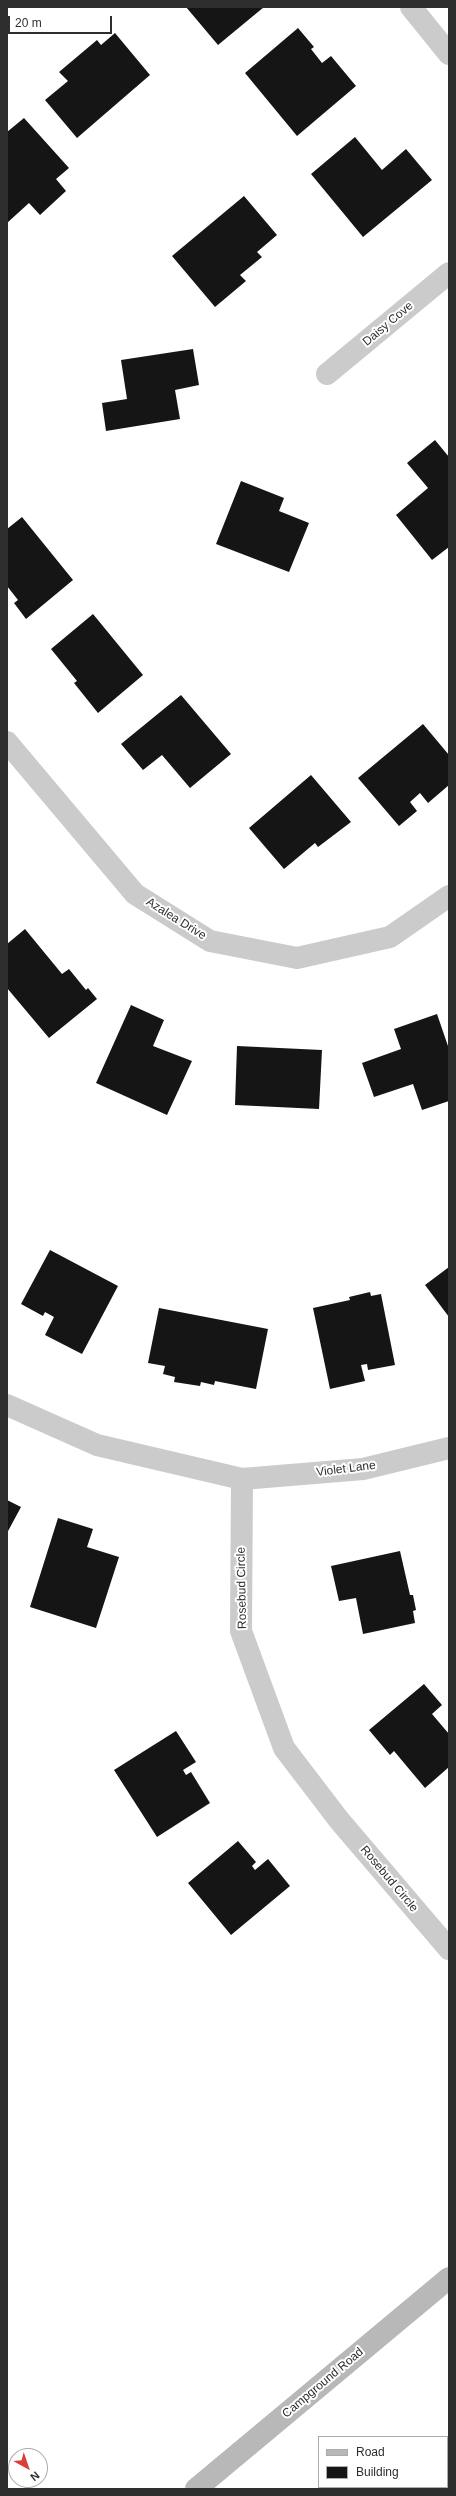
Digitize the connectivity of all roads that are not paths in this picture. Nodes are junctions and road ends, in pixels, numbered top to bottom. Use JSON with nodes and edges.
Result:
{"nodes":[{"id":1,"x":411,"y":7,"type":"edge"},
{"id":2,"x":449,"y":54,"type":"edge"},
{"id":3,"x":449,"y":273,"type":"edge"},
{"id":4,"x":327,"y":374,"type":"dead end"},
{"id":5,"x":7,"y":742,"type":"edge"},
{"id":6,"x":449,"y":896,"type":"edge"},
{"id":7,"x":7,"y":1405,"type":"edge"},
{"id":8,"x":449,"y":1448,"type":"edge"},
{"id":9,"x":242,"y":1479,"type":"junction"},
{"id":10,"x":449,"y":1949,"type":"edge"},
{"id":11,"x":449,"y":2278,"type":"edge"},
{"id":12,"x":196,"y":2489,"type":"edge"}],
"edges":[{"from":1,"to":2,"type":"street"},
{"from":3,"to":4,"type":"street","name":"Daisy Cove"},
{"from":5,"to":6,"type":"street","name":"Azalea Drive"},
{"from":7,"to":9,"type":"street"},
{"from":8,"to":9,"type":"street","name":"Violet Lane"},
{"from":9,"to":10,"type":"street","name":"Rosebud Circle"},
{"from":11,"to":12,"type":"street","name":"Campground Road"}]}
